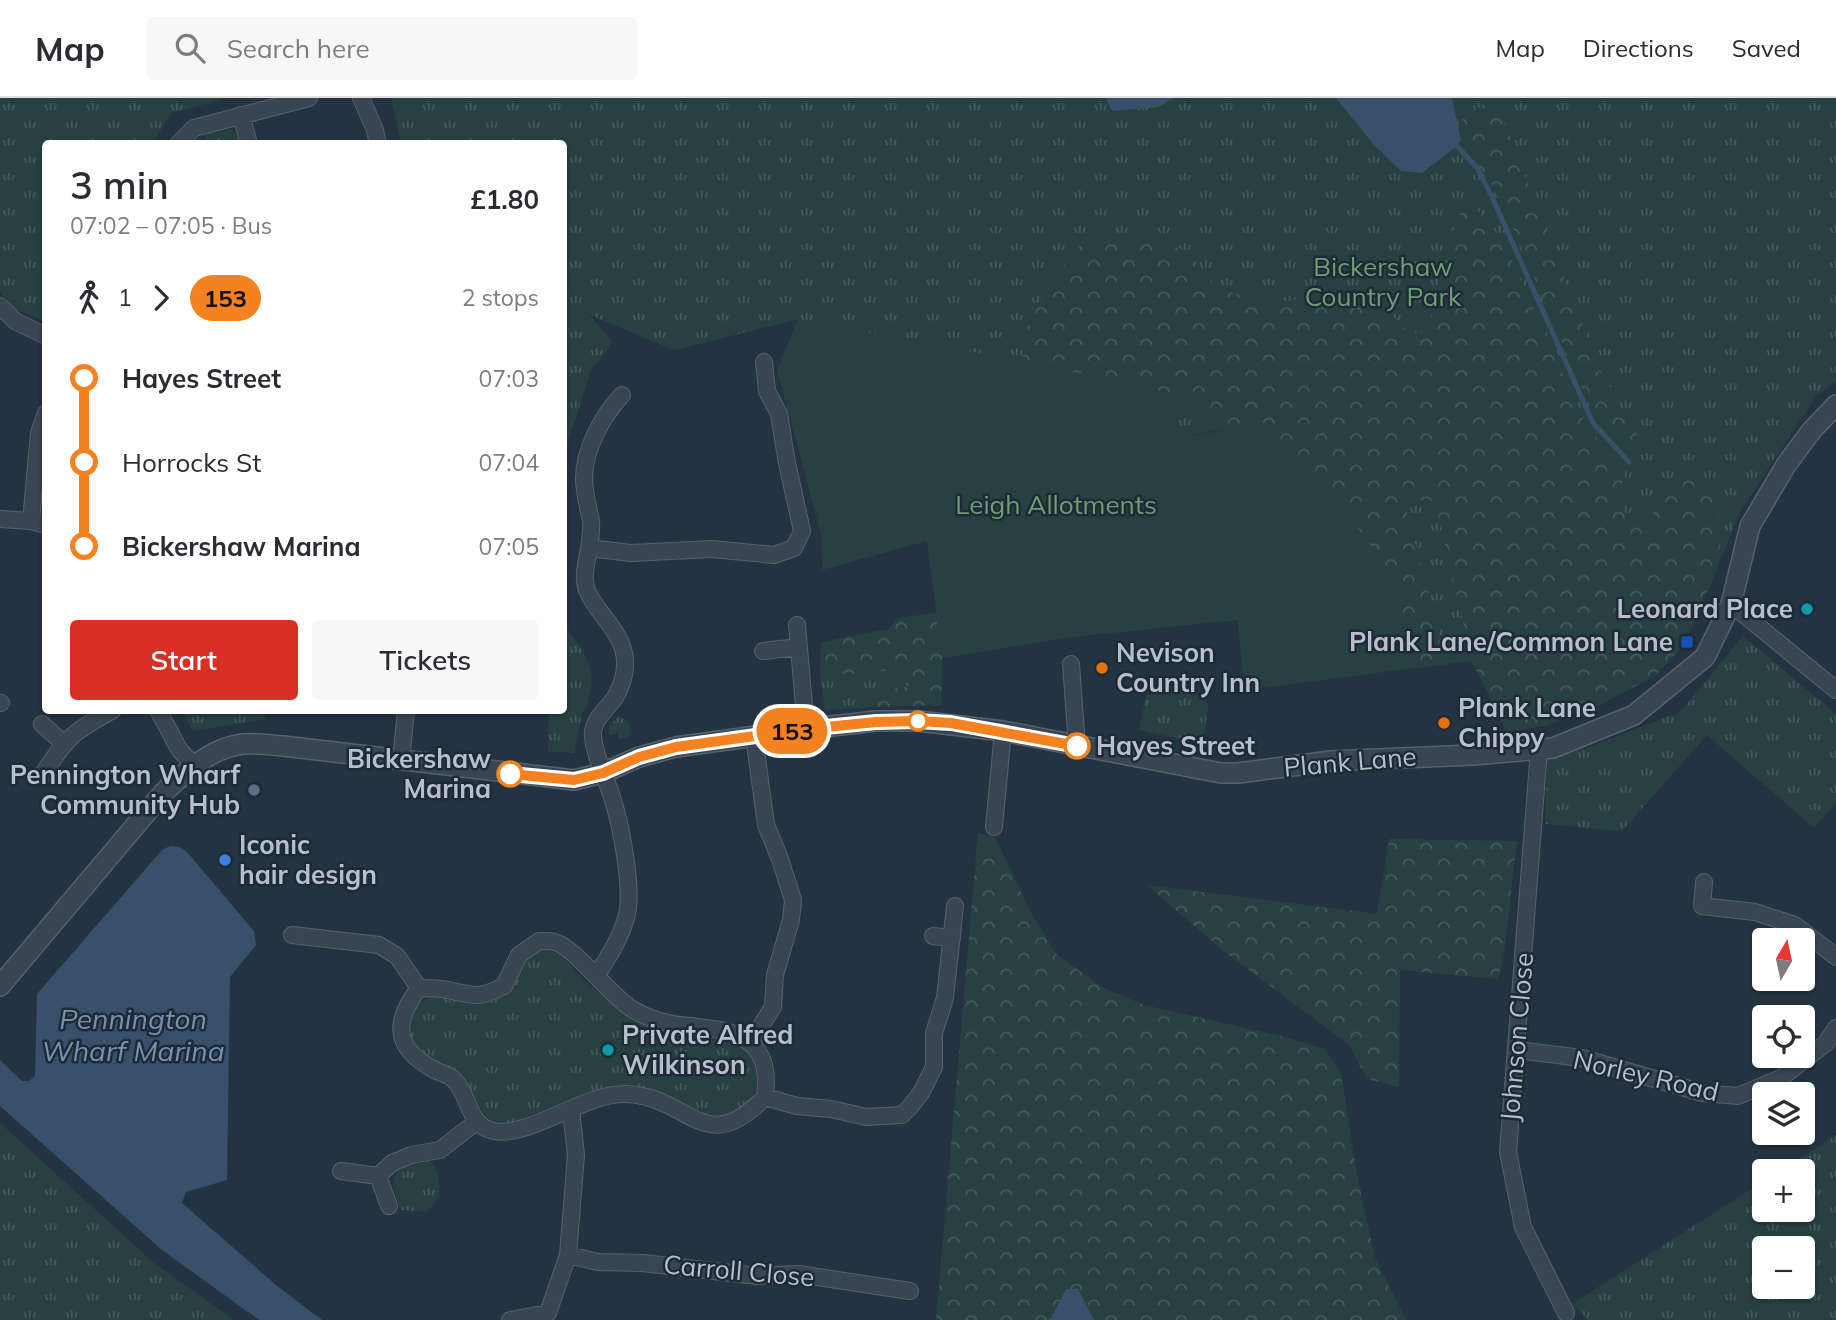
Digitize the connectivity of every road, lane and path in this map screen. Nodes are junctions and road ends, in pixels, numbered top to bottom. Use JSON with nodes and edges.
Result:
{"nodes":[{"id":1,"x":309,"y":98,"type":"edge"},
{"id":2,"x":362,"y":98,"type":"edge"},
{"id":3,"x":241,"y":115,"type":"junction"},
{"id":4,"x":182,"y":140,"type":"edge"},
{"id":5,"x":248,"y":140,"type":"edge"},
{"id":6,"x":377,"y":140,"type":"edge"},
{"id":7,"x":0,"y":306,"type":"edge"},
{"id":8,"x":42,"y":334,"type":"edge"},
{"id":9,"x":764,"y":362,"type":"dead end"},
{"id":10,"x":622,"y":395,"type":"dead end"},
{"id":11,"x":1836,"y":405,"type":"edge"},
{"id":12,"x":42,"y":424,"type":"edge"},
{"id":13,"x":0,"y":519,"type":"edge"},
{"id":14,"x":38,"y":523,"type":"edge"},
{"id":15,"x":589,"y":548,"type":"junction"},
{"id":16,"x":1731,"y":604,"type":"junction"},
{"id":17,"x":797,"y":625,"type":"dead end"},
{"id":18,"x":799,"y":647,"type":"junction"},
{"id":19,"x":763,"y":651,"type":"dead end"},
{"id":20,"x":1071,"y":664,"type":"dead end"},
{"id":21,"x":1832,"y":680,"type":"edge"},
{"id":22,"x":105,"y":714,"type":"edge"},
{"id":23,"x":161,"y":714,"type":"edge"},
{"id":24,"x":407,"y":714,"type":"edge"},
{"id":25,"x":42,"y":724,"type":"dead end"},
{"id":26,"x":806,"y":729,"type":"junction"},
{"id":27,"x":1003,"y":731,"type":"junction"},
{"id":28,"x":754,"y":736,"type":"junction"},
{"id":29,"x":63,"y":743,"type":"junction"},
{"id":30,"x":1077,"y":746,"type":"junction"},
{"id":31,"x":1539,"y":749,"type":"junction"},
{"id":32,"x":401,"y":761,"type":"junction"},
{"id":33,"x":193,"y":765,"type":"junction"},
{"id":34,"x":603,"y":773,"type":"junction"},
{"id":35,"x":43,"y":774,"type":"dead end"},
{"id":36,"x":994,"y":827,"type":"dead end"},
{"id":37,"x":1704,"y":882,"type":"dead end"},
{"id":38,"x":955,"y":906,"type":"dead end"},
{"id":39,"x":292,"y":935,"type":"dead end"},
{"id":40,"x":933,"y":936,"type":"dead end"},
{"id":41,"x":951,"y":938,"type":"junction"},
{"id":42,"x":1836,"y":957,"type":"edge"},
{"id":43,"x":596,"y":976,"type":"junction"},
{"id":44,"x":0,"y":986,"type":"edge"},
{"id":45,"x":419,"y":988,"type":"junction"},
{"id":46,"x":1836,"y":1028,"type":"edge"},
{"id":47,"x":750,"y":1043,"type":"junction"},
{"id":48,"x":1517,"y":1050,"type":"junction"},
{"id":49,"x":765,"y":1097,"type":"junction"},
{"id":50,"x":571,"y":1109,"type":"junction"},
{"id":51,"x":476,"y":1122,"type":"junction"},
{"id":52,"x":341,"y":1171,"type":"dead end"},
{"id":53,"x":378,"y":1176,"type":"junction"},
{"id":54,"x":389,"y":1206,"type":"dead end"},
{"id":55,"x":568,"y":1255,"type":"junction"},
{"id":56,"x":910,"y":1291,"type":"dead end"},
{"id":57,"x":1566,"y":1313,"type":"dead end"},
{"id":58,"x":552,"y":1316,"type":"edge"},
{"id":59,"x":510,"y":1320,"type":"edge"}],
"edges":[{"from":1,"to":3,"type":"street"},
{"from":2,"to":6,"type":"street"},
{"from":3,"to":4,"type":"street"},
{"from":3,"to":5,"type":"street"},
{"from":7,"to":8,"type":"street"},
{"from":9,"to":15,"type":"street"},
{"from":10,"to":15,"type":"street"},
{"from":11,"to":16,"type":"street","name":"Plank Lane"},
{"from":12,"to":14,"type":"street"},
{"from":13,"to":14,"type":"street"},
{"from":15,"to":34,"type":"street"},
{"from":16,"to":21,"type":"street"},
{"from":16,"to":31,"type":"street","name":"Plank Lane"},
{"from":17,"to":18,"type":"street"},
{"from":18,"to":19,"type":"street"},
{"from":18,"to":26,"type":"street"},
{"from":20,"to":30,"type":"street"},
{"from":22,"to":29,"type":"street"},
{"from":23,"to":33,"type":"street"},
{"from":24,"to":32,"type":"street"},
{"from":25,"to":29,"type":"street"},
{"from":26,"to":27,"type":"street","name":"Plank Lane"},
{"from":26,"to":28,"type":"street","name":"Plank Lane"},
{"from":27,"to":30,"type":"street","name":"Plank Lane"},
{"from":27,"to":36,"type":"street"},
{"from":28,"to":34,"type":"street","name":"Plank Lane"},
{"from":28,"to":47,"type":"street"},
{"from":29,"to":35,"type":"street"},
{"from":30,"to":31,"type":"street","name":"Plank Lane"},
{"from":31,"to":48,"type":"street","name":"Johnson Close"},
{"from":32,"to":33,"type":"street","name":"Plank Lane"},
{"from":32,"to":34,"type":"street","name":"Plank Lane"},
{"from":33,"to":44,"type":"street","name":"Plank Lane"},
{"from":34,"to":43,"type":"street"},
{"from":37,"to":42,"type":"street"},
{"from":38,"to":41,"type":"street"},
{"from":39,"to":45,"type":"street"},
{"from":40,"to":41,"type":"street"},
{"from":41,"to":49,"type":"street"},
{"from":43,"to":45,"type":"street"},
{"from":43,"to":47,"type":"street"},
{"from":45,"to":51,"type":"street"},
{"from":46,"to":48,"type":"street","name":"Norley Road"},
{"from":47,"to":49,"type":"street"},
{"from":48,"to":57,"type":"street","name":"Johnson Close"},
{"from":49,"to":50,"type":"street"},
{"from":50,"to":51,"type":"street"},
{"from":50,"to":55,"type":"street"},
{"from":51,"to":53,"type":"street"},
{"from":52,"to":53,"type":"street"},
{"from":53,"to":54,"type":"street"},
{"from":55,"to":56,"type":"street","name":"Carroll Close"},
{"from":55,"to":58,"type":"street"},
{"from":58,"to":59,"type":"street"}]}
